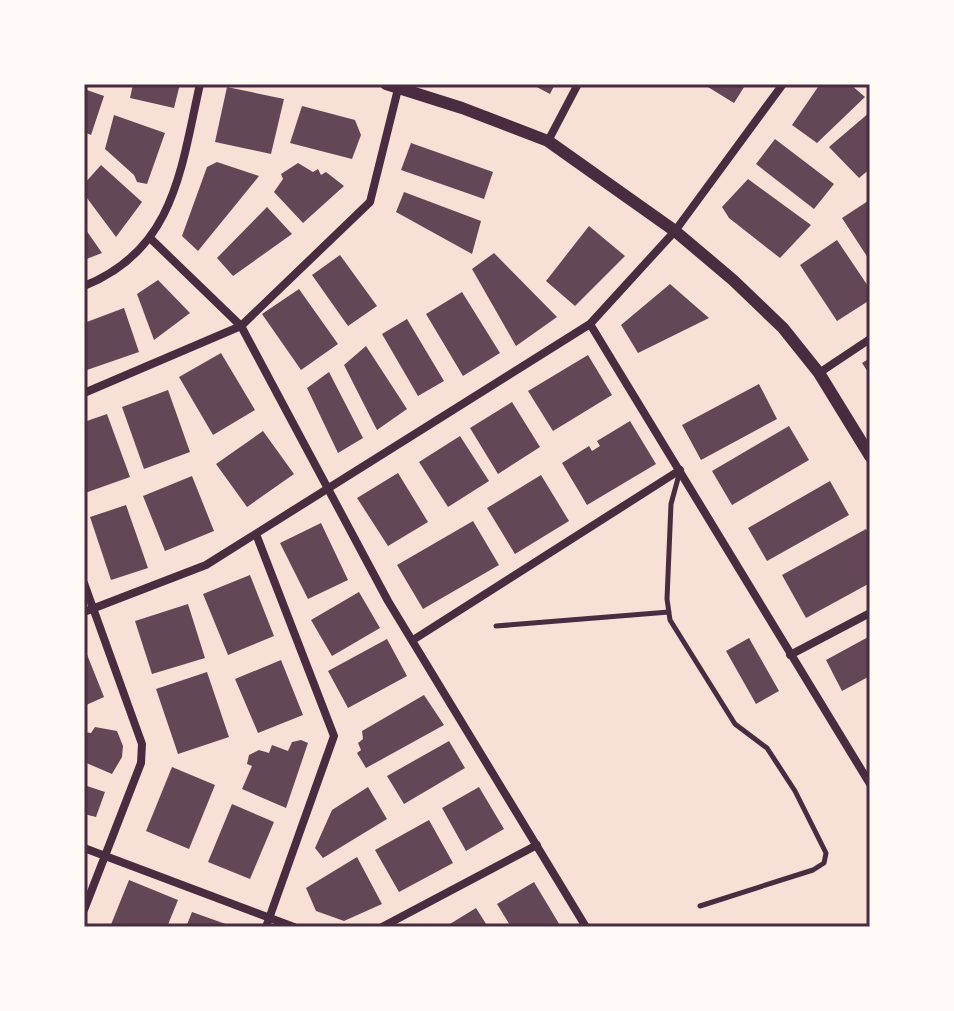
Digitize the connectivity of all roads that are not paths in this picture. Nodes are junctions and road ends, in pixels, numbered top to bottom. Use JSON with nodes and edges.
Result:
{"nodes":[{"id":1,"x":200,"y":84,"type":"edge"},
{"id":2,"x":578,"y":84,"type":"edge"},
{"id":3,"x":783,"y":84,"type":"edge"},
{"id":4,"x":394,"y":85,"type":"edge"},
{"id":5,"x":548,"y":141,"type":"junction"},
{"id":6,"x":675,"y":231,"type":"junction"},
{"id":7,"x":151,"y":239,"type":"junction"},
{"id":8,"x":84,"y":286,"type":"edge"},
{"id":9,"x":590,"y":324,"type":"junction"},
{"id":10,"x":241,"y":326,"type":"junction"},
{"id":11,"x":870,"y":339,"type":"edge"},
{"id":12,"x":819,"y":373,"type":"junction"},
{"id":13,"x":84,"y":393,"type":"edge"},
{"id":14,"x":870,"y":456,"type":"edge"},
{"id":15,"x":680,"y":470,"type":"junction"},
{"id":16,"x":329,"y":490,"type":"junction"},
{"id":17,"x":256,"y":534,"type":"junction"},
{"id":18,"x":84,"y":583,"type":"edge"},
{"id":19,"x":89,"y":610,"type":"edge"},
{"id":20,"x":669,"y":612,"type":"junction"},
{"id":21,"x":870,"y":613,"type":"edge"},
{"id":22,"x":496,"y":626,"type":"dead end"},
{"id":23,"x":413,"y":640,"type":"junction"},
{"id":24,"x":790,"y":655,"type":"junction"},
{"id":25,"x":870,"y":784,"type":"edge"},
{"id":26,"x":537,"y":845,"type":"junction"},
{"id":27,"x":84,"y":848,"type":"edge"},
{"id":28,"x":105,"y":856,"type":"junction"},
{"id":29,"x":700,"y":906,"type":"dead end"},
{"id":30,"x":84,"y":910,"type":"edge"},
{"id":31,"x":268,"y":923,"type":"edge"},
{"id":32,"x":294,"y":927,"type":"edge"},
{"id":33,"x":382,"y":927,"type":"edge"},
{"id":34,"x":586,"y":927,"type":"edge"}],
"edges":[{"from":1,"to":7,"type":"street"},
{"from":2,"to":5,"type":"street"},
{"from":3,"to":6,"type":"street"},
{"from":4,"to":5,"type":"street"},
{"from":4,"to":10,"type":"street"},
{"from":5,"to":6,"type":"street"},
{"from":6,"to":9,"type":"street"},
{"from":6,"to":12,"type":"street"},
{"from":7,"to":8,"type":"street"},
{"from":7,"to":10,"type":"street"},
{"from":9,"to":15,"type":"street"},
{"from":9,"to":16,"type":"street"},
{"from":10,"to":13,"type":"street"},
{"from":10,"to":16,"type":"street"},
{"from":11,"to":12,"type":"street"},
{"from":12,"to":14,"type":"street"},
{"from":15,"to":20,"type":"lane"},
{"from":15,"to":23,"type":"street"},
{"from":15,"to":24,"type":"street"},
{"from":16,"to":17,"type":"street"},
{"from":16,"to":23,"type":"street"},
{"from":17,"to":19,"type":"street"},
{"from":17,"to":31,"type":"street"},
{"from":18,"to":19,"type":"street"},
{"from":19,"to":28,"type":"street"},
{"from":20,"to":22,"type":"lane"},
{"from":20,"to":29,"type":"lane"},
{"from":21,"to":24,"type":"street"},
{"from":23,"to":26,"type":"street"},
{"from":24,"to":25,"type":"street"},
{"from":26,"to":33,"type":"street"},
{"from":26,"to":34,"type":"street"},
{"from":27,"to":28,"type":"street"},
{"from":28,"to":30,"type":"street"},
{"from":28,"to":31,"type":"street"},
{"from":31,"to":32,"type":"street"}]}
